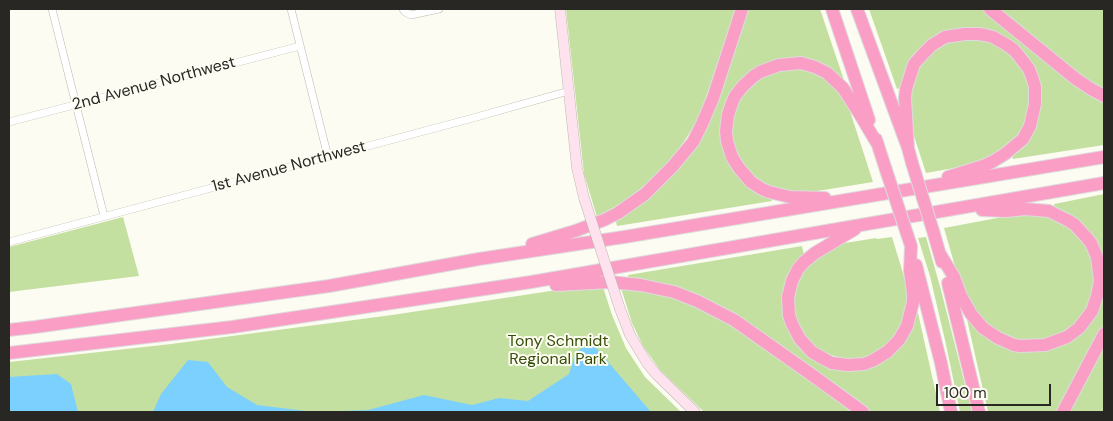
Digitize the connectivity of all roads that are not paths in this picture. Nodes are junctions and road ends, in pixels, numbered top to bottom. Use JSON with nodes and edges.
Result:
{"nodes":[{"id":1,"x":52,"y":9,"type":"edge"},
{"id":2,"x":291,"y":9,"type":"edge"},
{"id":3,"x":439,"y":9,"type":"edge"},
{"id":4,"x":560,"y":9,"type":"edge"},
{"id":5,"x":742,"y":9,"type":"edge"},
{"id":6,"x":832,"y":9,"type":"edge"},
{"id":7,"x":857,"y":9,"type":"edge"},
{"id":8,"x":990,"y":9,"type":"edge"},
{"id":9,"x":405,"y":12,"type":"edge"},
{"id":10,"x":300,"y":46,"type":"junction"},
{"id":11,"x":569,"y":91,"type":"junction"},
{"id":12,"x":1104,"y":96,"type":"edge"},
{"id":13,"x":76,"y":104,"type":"junction"},
{"id":14,"x":9,"y":122,"type":"edge"},
{"id":15,"x":878,"y":146,"type":"junction"},
{"id":16,"x":908,"y":148,"type":"junction"},
{"id":17,"x":328,"y":157,"type":"junction"},
{"id":18,"x":1104,"y":157,"type":"edge"},
{"id":19,"x":1104,"y":183,"type":"edge"},
{"id":20,"x":909,"y":190,"type":"junction"},
{"id":21,"x":880,"y":195,"type":"junction"},
{"id":22,"x":952,"y":209,"type":"junction"},
{"id":23,"x":104,"y":216,"type":"junction"},
{"id":24,"x":862,"y":225,"type":"junction"},
{"id":25,"x":9,"y":242,"type":"edge"},
{"id":26,"x":911,"y":246,"type":"junction"},
{"id":27,"x":940,"y":254,"type":"junction"},
{"id":28,"x":428,"y":268,"type":"junction"},
{"id":29,"x":531,"y":282,"type":"junction"},
{"id":30,"x":9,"y":322,"type":"edge"},
{"id":31,"x":35,"y":327,"type":"junction"},
{"id":32,"x":9,"y":330,"type":"edge"},
{"id":33,"x":1104,"y":334,"type":"edge"},
{"id":34,"x":9,"y":353,"type":"edge"},
{"id":35,"x":695,"y":412,"type":"edge"},
{"id":36,"x":863,"y":412,"type":"edge"},
{"id":37,"x":950,"y":412,"type":"edge"},
{"id":38,"x":979,"y":412,"type":"edge"},
{"id":39,"x":1063,"y":412,"type":"edge"}],
"edges":[{"from":1,"to":13,"type":"street"},
{"from":2,"to":10,"type":"street"},
{"from":3,"to":9,"type":"street"},
{"from":4,"to":11,"type":"street"},
{"from":5,"to":28,"type":"highway"},
{"from":6,"to":15,"type":"highway"},
{"from":7,"to":16,"type":"highway"},
{"from":8,"to":12,"type":"highway"},
{"from":10,"to":13,"type":"street","name":"2nd Avenue Northwest"},
{"from":10,"to":17,"type":"street"},
{"from":11,"to":17,"type":"street","name":"1st Avenue Northwest"},
{"from":11,"to":35,"type":"street","bridge":true},
{"from":13,"to":14,"type":"street","name":"2nd Avenue Northwest"},
{"from":13,"to":23,"type":"street"},
{"from":15,"to":21,"type":"highway"},
{"from":15,"to":26,"type":"highway","bridge":true},
{"from":16,"to":20,"type":"highway"},
{"from":16,"to":27,"type":"highway","bridge":true},
{"from":17,"to":23,"type":"street","name":"1st Avenue Northwest"},
{"from":18,"to":20,"type":"highway"},
{"from":19,"to":22,"type":"highway"},
{"from":20,"to":21,"type":"highway"},
{"from":21,"to":28,"type":"highway"},
{"from":22,"to":24,"type":"highway"},
{"from":22,"to":27,"type":"highway"},
{"from":23,"to":25,"type":"street","name":"1st Avenue Northwest"},
{"from":24,"to":26,"type":"highway"},
{"from":24,"to":29,"type":"highway"},
{"from":26,"to":37,"type":"highway"},
{"from":27,"to":38,"type":"highway"},
{"from":28,"to":31,"type":"highway"},
{"from":29,"to":34,"type":"highway"},
{"from":29,"to":36,"type":"highway"},
{"from":30,"to":31,"type":"highway"},
{"from":31,"to":32,"type":"highway"},
{"from":33,"to":39,"type":"highway"}]}
